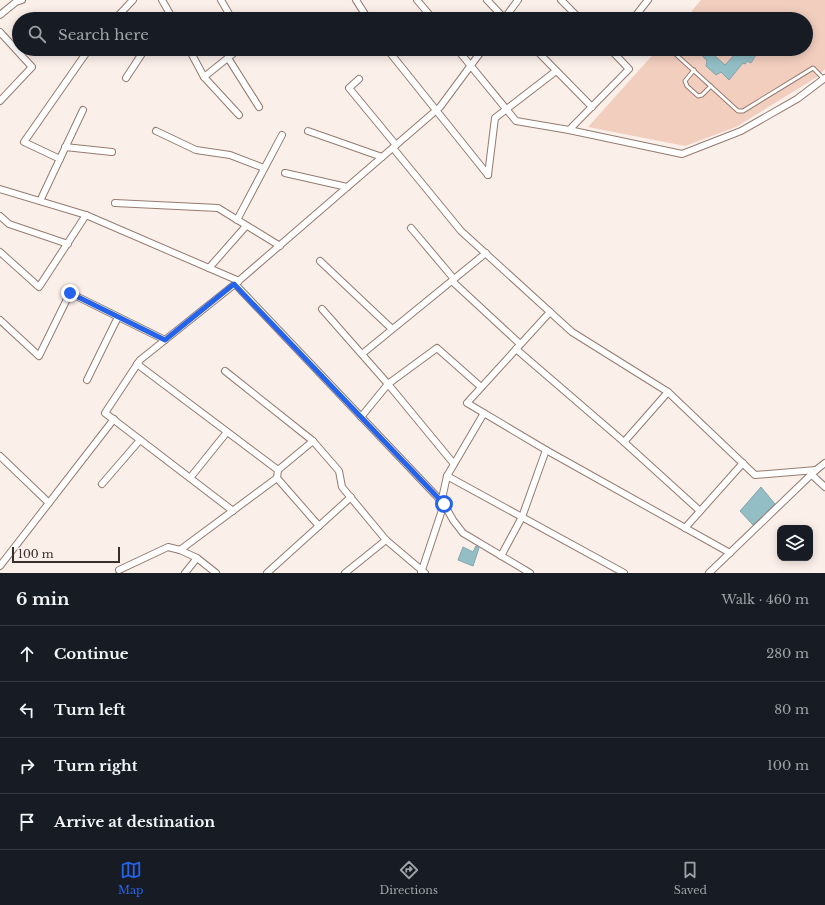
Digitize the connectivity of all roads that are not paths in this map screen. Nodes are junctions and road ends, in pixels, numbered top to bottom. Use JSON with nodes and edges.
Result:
{"nodes":[{"id":1,"x":22,"y":0,"type":"edge"},
{"id":2,"x":133,"y":0,"type":"edge"},
{"id":3,"x":162,"y":0,"type":"edge"},
{"id":4,"x":221,"y":0,"type":"edge"},
{"id":5,"x":356,"y":0,"type":"edge"},
{"id":6,"x":417,"y":0,"type":"edge"},
{"id":7,"x":487,"y":0,"type":"edge"},
{"id":8,"x":518,"y":0,"type":"edge"},
{"id":9,"x":561,"y":0,"type":"edge"},
{"id":10,"x":648,"y":0,"type":"edge"},
{"id":11,"x":121,"y":12,"type":"edge"},
{"id":12,"x":170,"y":12,"type":"edge"},
{"id":13,"x":228,"y":12,"type":"edge"},
{"id":14,"x":364,"y":12,"type":"edge"},
{"id":15,"x":427,"y":12,"type":"edge"},
{"id":16,"x":498,"y":12,"type":"edge"},
{"id":17,"x":510,"y":12,"type":"edge"},
{"id":18,"x":573,"y":12,"type":"edge"},
{"id":19,"x":639,"y":12,"type":"edge"},
{"id":20,"x":0,"y":15,"type":"edge"},
{"id":21,"x":0,"y":32,"type":"edge"},
{"id":22,"x":12,"y":45,"type":"edge"},
{"id":23,"x":22,"y":56,"type":"edge"},
{"id":24,"x":84,"y":56,"type":"edge"},
{"id":25,"x":140,"y":56,"type":"edge"},
{"id":26,"x":193,"y":56,"type":"edge"},
{"id":27,"x":230,"y":56,"type":"edge"},
{"id":28,"x":393,"y":56,"type":"edge"},
{"id":29,"x":463,"y":56,"type":"edge"},
{"id":30,"x":478,"y":56,"type":"edge"},
{"id":31,"x":542,"y":56,"type":"edge"},
{"id":32,"x":617,"y":56,"type":"edge"},
{"id":33,"x":678,"y":56,"type":"edge"},
{"id":34,"x":228,"y":58,"type":"junction"},
{"id":35,"x":471,"y":65,"type":"junction"},
{"id":36,"x":694,"y":70,"type":"junction"},
{"id":37,"x":556,"y":71,"type":"junction"},
{"id":38,"x":204,"y":77,"type":"junction"},
{"id":39,"x":126,"y":78,"type":"dead end"},
{"id":40,"x":359,"y":79,"type":"dead end"},
{"id":41,"x":825,"y":79,"type":"edge"},
{"id":42,"x":711,"y":86,"type":"junction"},
{"id":43,"x":0,"y":101,"type":"edge"},
{"id":44,"x":259,"y":107,"type":"dead end"},
{"id":45,"x":592,"y":107,"type":"junction"},
{"id":46,"x":506,"y":109,"type":"junction"},
{"id":47,"x":83,"y":110,"type":"dead end"},
{"id":48,"x":436,"y":111,"type":"junction"},
{"id":49,"x":238,"y":115,"type":"dead end"},
{"id":50,"x":569,"y":130,"type":"junction"},
{"id":51,"x":156,"y":131,"type":"dead end"},
{"id":52,"x":308,"y":131,"type":"dead end"},
{"id":53,"x":282,"y":135,"type":"dead end"},
{"id":54,"x":65,"y":147,"type":"junction"},
{"id":55,"x":395,"y":147,"type":"junction"},
{"id":56,"x":112,"y":152,"type":"dead end"},
{"id":57,"x":382,"y":157,"type":"junction"},
{"id":58,"x":60,"y":159,"type":"junction"},
{"id":59,"x":264,"y":168,"type":"junction"},
{"id":60,"x":285,"y":173,"type":"dead end"},
{"id":61,"x":347,"y":188,"type":"junction"},
{"id":62,"x":0,"y":189,"type":"edge"},
{"id":63,"x":40,"y":201,"type":"junction"},
{"id":64,"x":115,"y":203,"type":"dead end"},
{"id":65,"x":86,"y":215,"type":"junction"},
{"id":66,"x":0,"y":216,"type":"edge"},
{"id":67,"x":237,"y":220,"type":"junction"},
{"id":68,"x":246,"y":226,"type":"junction"},
{"id":69,"x":411,"y":228,"type":"dead end"},
{"id":70,"x":68,"y":244,"type":"junction"},
{"id":71,"x":280,"y":246,"type":"junction"},
{"id":72,"x":0,"y":252,"type":"edge"},
{"id":73,"x":486,"y":253,"type":"junction"},
{"id":74,"x":320,"y":261,"type":"dead end"},
{"id":75,"x":209,"y":268,"type":"junction"},
{"id":76,"x":453,"y":280,"type":"junction"},
{"id":77,"x":237,"y":283,"type":"junction"},
{"id":78,"x":322,"y":309,"type":"dead end"},
{"id":79,"x":550,"y":312,"type":"junction"},
{"id":80,"x":118,"y":317,"type":"junction"},
{"id":81,"x":1,"y":324,"type":"edge"},
{"id":82,"x":392,"y":329,"type":"junction"},
{"id":83,"x":165,"y":340,"type":"junction"},
{"id":84,"x":518,"y":346,"type":"junction"},
{"id":85,"x":362,"y":354,"type":"junction"},
{"id":86,"x":137,"y":364,"type":"junction"},
{"id":87,"x":225,"y":371,"type":"dead end"},
{"id":88,"x":87,"y":380,"type":"dead end"},
{"id":89,"x":388,"y":384,"type":"junction"},
{"id":90,"x":481,"y":387,"type":"junction"},
{"id":91,"x":668,"y":392,"type":"junction"},
{"id":92,"x":484,"y":413,"type":"junction"},
{"id":93,"x":361,"y":417,"type":"junction"},
{"id":94,"x":114,"y":419,"type":"junction"},
{"id":95,"x":228,"y":432,"type":"junction"},
{"id":96,"x":140,"y":440,"type":"junction"},
{"id":97,"x":313,"y":441,"type":"junction"},
{"id":98,"x":624,"y":442,"type":"junction"},
{"id":99,"x":546,"y":450,"type":"junction"},
{"id":100,"x":0,"y":456,"type":"edge"},
{"id":101,"x":743,"y":463,"type":"junction"},
{"id":102,"x":825,"y":463,"type":"edge"},
{"id":103,"x":454,"y":464,"type":"junction"},
{"id":104,"x":278,"y":470,"type":"junction"},
{"id":105,"x":814,"y":472,"type":"junction"},
{"id":106,"x":447,"y":476,"type":"junction"},
{"id":107,"x":190,"y":478,"type":"junction"},
{"id":108,"x":278,"y":478,"type":"junction"},
{"id":109,"x":102,"y":484,"type":"dead end"},
{"id":110,"x":825,"y":487,"type":"edge"},
{"id":111,"x":351,"y":497,"type":"junction"},
{"id":112,"x":49,"y":503,"type":"junction"},
{"id":113,"x":444,"y":504,"type":"junction"},
{"id":114,"x":233,"y":511,"type":"junction"},
{"id":115,"x":700,"y":511,"type":"junction"},
{"id":116,"x":522,"y":517,"type":"junction"},
{"id":117,"x":319,"y":526,"type":"junction"},
{"id":118,"x":685,"y":528,"type":"junction"},
{"id":119,"x":386,"y":540,"type":"junction"},
{"id":120,"x":180,"y":550,"type":"junction"},
{"id":121,"x":730,"y":553,"type":"junction"},
{"id":122,"x":501,"y":556,"type":"junction"},
{"id":123,"x":197,"y":558,"type":"junction"},
{"id":124,"x":0,"y":566,"type":"edge"},
{"id":125,"x":119,"y":570,"type":"dead end"},
{"id":126,"x":423,"y":572,"type":"edge"},
{"id":127,"x":186,"y":573,"type":"edge"},
{"id":128,"x":216,"y":573,"type":"edge"},
{"id":129,"x":267,"y":573,"type":"edge"},
{"id":130,"x":345,"y":573,"type":"edge"},
{"id":131,"x":530,"y":573,"type":"edge"},
{"id":132,"x":624,"y":573,"type":"edge"},
{"id":133,"x":709,"y":573,"type":"edge"}],
"edges":[{"from":1,"to":20,"type":"street"},
{"from":2,"to":11,"type":"street"},
{"from":3,"to":12,"type":"street"},
{"from":4,"to":13,"type":"street"},
{"from":5,"to":14,"type":"street"},
{"from":6,"to":15,"type":"street"},
{"from":7,"to":16,"type":"street"},
{"from":8,"to":17,"type":"street"},
{"from":9,"to":18,"type":"street"},
{"from":10,"to":19,"type":"street"},
{"from":21,"to":22,"type":"street"},
{"from":23,"to":43,"type":"street"},
{"from":24,"to":58,"type":"street"},
{"from":25,"to":39,"type":"street"},
{"from":26,"to":38,"type":"street"},
{"from":27,"to":34,"type":"street"},
{"from":28,"to":48,"type":"street"},
{"from":29,"to":35,"type":"street"},
{"from":30,"to":35,"type":"street"},
{"from":31,"to":37,"type":"street"},
{"from":32,"to":45,"type":"street"},
{"from":33,"to":36,"type":"lane"},
{"from":34,"to":38,"type":"street"},
{"from":34,"to":44,"type":"street"},
{"from":35,"to":46,"type":"street"},
{"from":35,"to":48,"type":"street"},
{"from":36,"to":42,"type":"lane"},
{"from":36,"to":42,"type":"lane"},
{"from":37,"to":45,"type":"street"},
{"from":37,"to":46,"type":"street"},
{"from":38,"to":49,"type":"street"},
{"from":40,"to":55,"type":"street"},
{"from":41,"to":42,"type":"lane"},
{"from":41,"to":50,"type":"street"},
{"from":45,"to":50,"type":"street"},
{"from":46,"to":48,"type":"street"},
{"from":46,"to":50,"type":"street"},
{"from":47,"to":54,"type":"street"},
{"from":48,"to":55,"type":"street"},
{"from":51,"to":59,"type":"street"},
{"from":52,"to":57,"type":"street"},
{"from":53,"to":59,"type":"street"},
{"from":54,"to":56,"type":"street"},
{"from":54,"to":58,"type":"street"},
{"from":55,"to":57,"type":"street"},
{"from":55,"to":73,"type":"street"},
{"from":57,"to":61,"type":"street"},
{"from":58,"to":63,"type":"street"},
{"from":59,"to":67,"type":"street"},
{"from":60,"to":61,"type":"street"},
{"from":61,"to":71,"type":"street"},
{"from":62,"to":63,"type":"street"},
{"from":63,"to":65,"type":"street"},
{"from":64,"to":67,"type":"street"},
{"from":65,"to":70,"type":"street"},
{"from":65,"to":75,"type":"street"},
{"from":66,"to":70,"type":"street"},
{"from":67,"to":68,"type":"street"},
{"from":68,"to":71,"type":"street"},
{"from":68,"to":75,"type":"street"},
{"from":69,"to":76,"type":"street"},
{"from":70,"to":72,"type":"street"},
{"from":71,"to":77,"type":"street"},
{"from":73,"to":76,"type":"street"},
{"from":73,"to":79,"type":"street"},
{"from":74,"to":82,"type":"street"},
{"from":75,"to":77,"type":"street"},
{"from":76,"to":82,"type":"street"},
{"from":76,"to":84,"type":"street"},
{"from":77,"to":83,"type":"street"},
{"from":77,"to":93,"type":"street"},
{"from":78,"to":85,"type":"street"},
{"from":79,"to":84,"type":"street"},
{"from":79,"to":91,"type":"street"},
{"from":80,"to":81,"type":"street"},
{"from":80,"to":83,"type":"street"},
{"from":80,"to":88,"type":"street"},
{"from":82,"to":85,"type":"street"},
{"from":83,"to":86,"type":"street"},
{"from":84,"to":90,"type":"street"},
{"from":84,"to":98,"type":"street"},
{"from":85,"to":89,"type":"street"},
{"from":86,"to":94,"type":"street"},
{"from":86,"to":95,"type":"street"},
{"from":87,"to":97,"type":"street"},
{"from":89,"to":90,"type":"street"},
{"from":89,"to":93,"type":"street"},
{"from":89,"to":103,"type":"street"},
{"from":90,"to":92,"type":"street"},
{"from":91,"to":98,"type":"street"},
{"from":91,"to":101,"type":"street"},
{"from":92,"to":99,"type":"street"},
{"from":92,"to":103,"type":"street"},
{"from":93,"to":113,"type":"street"},
{"from":94,"to":96,"type":"street"},
{"from":94,"to":112,"type":"street"},
{"from":95,"to":104,"type":"street"},
{"from":95,"to":107,"type":"street"},
{"from":96,"to":107,"type":"street"},
{"from":96,"to":109,"type":"street"},
{"from":97,"to":104,"type":"street"},
{"from":97,"to":111,"type":"street"},
{"from":98,"to":115,"type":"street"},
{"from":99,"to":116,"type":"street"},
{"from":99,"to":118,"type":"street"},
{"from":100,"to":112,"type":"street"},
{"from":101,"to":105,"type":"street"},
{"from":101,"to":115,"type":"street"},
{"from":102,"to":105,"type":"street"},
{"from":103,"to":106,"type":"street"},
{"from":104,"to":108,"type":"street"},
{"from":105,"to":110,"type":"street"},
{"from":105,"to":121,"type":"street"},
{"from":106,"to":113,"type":"street"},
{"from":106,"to":116,"type":"street"},
{"from":107,"to":114,"type":"street"},
{"from":108,"to":114,"type":"street"},
{"from":108,"to":117,"type":"street"},
{"from":111,"to":117,"type":"street"},
{"from":111,"to":119,"type":"street"},
{"from":112,"to":124,"type":"street"},
{"from":113,"to":122,"type":"street"},
{"from":113,"to":126,"type":"street"},
{"from":114,"to":120,"type":"street"},
{"from":115,"to":118,"type":"street"},
{"from":116,"to":122,"type":"street"},
{"from":116,"to":132,"type":"street"},
{"from":117,"to":129,"type":"street"},
{"from":118,"to":121,"type":"street"},
{"from":119,"to":126,"type":"street"},
{"from":119,"to":130,"type":"street"},
{"from":120,"to":123,"type":"street"},
{"from":120,"to":125,"type":"street"},
{"from":121,"to":133,"type":"street"},
{"from":122,"to":131,"type":"street"},
{"from":123,"to":127,"type":"street"},
{"from":123,"to":128,"type":"street"}]}
